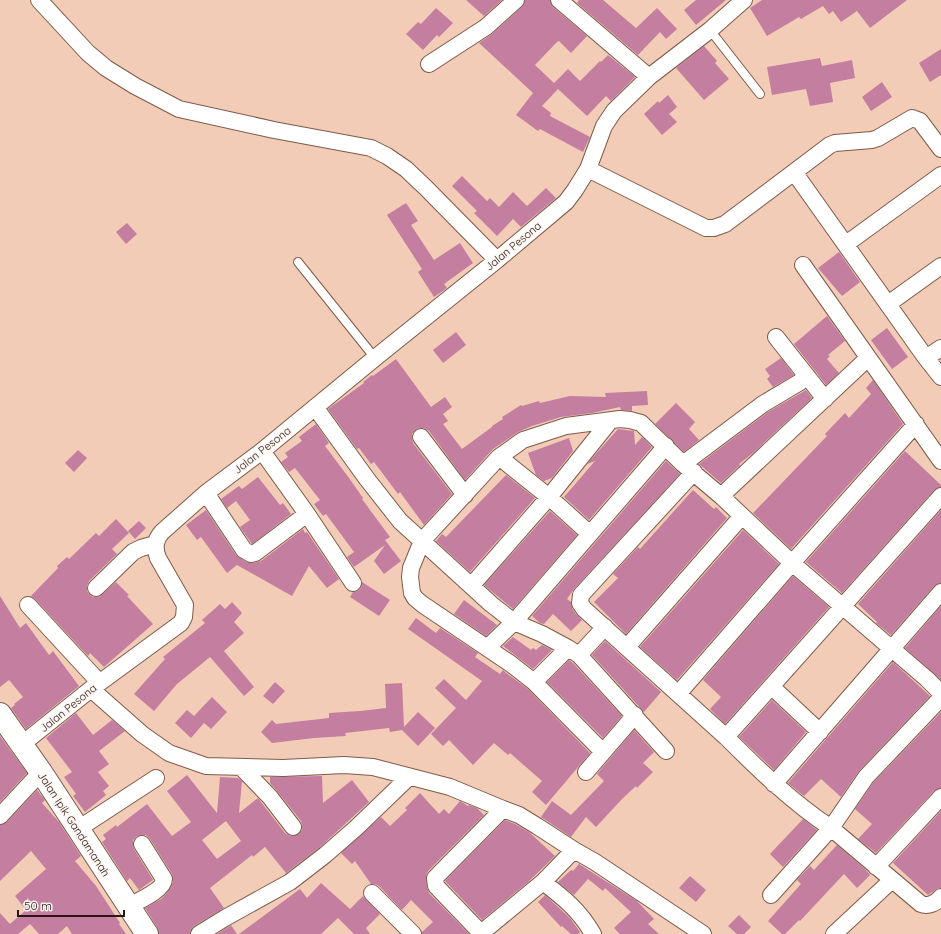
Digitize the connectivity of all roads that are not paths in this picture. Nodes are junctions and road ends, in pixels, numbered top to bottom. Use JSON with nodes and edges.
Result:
{"nodes":[{"id":1,"x":39,"y":0,"type":"edge"},
{"id":2,"x":516,"y":0,"type":"edge"},
{"id":3,"x":559,"y":0,"type":"edge"},
{"id":4,"x":744,"y":0,"type":"edge"},
{"id":5,"x":710,"y":30,"type":"junction"},
{"id":6,"x":429,"y":64,"type":"dead end"},
{"id":7,"x":649,"y":77,"type":"junction"},
{"id":8,"x":760,"y":94,"type":"dead end"},
{"id":9,"x":941,"y":149,"type":"edge"},
{"id":10,"x":588,"y":169,"type":"junction"},
{"id":11,"x":794,"y":172,"type":"junction"},
{"id":12,"x":941,"y":175,"type":"edge"},
{"id":13,"x":846,"y":244,"type":"junction"},
{"id":14,"x":497,"y":260,"type":"junction"},
{"id":15,"x":298,"y":262,"type":"dead end"},
{"id":16,"x":803,"y":266,"type":"dead end"},
{"id":17,"x":941,"y":266,"type":"edge"},
{"id":18,"x":888,"y":304,"type":"junction"},
{"id":19,"x":776,"y":337,"type":"dead end"},
{"id":20,"x":941,"y":348,"type":"edge"},
{"id":21,"x":375,"y":358,"type":"junction"},
{"id":22,"x":868,"y":358,"type":"junction"},
{"id":23,"x":926,"y":358,"type":"junction"},
{"id":24,"x":805,"y":376,"type":"junction"},
{"id":25,"x":941,"y":377,"type":"edge"},
{"id":26,"x":825,"y":399,"type":"junction"},
{"id":27,"x":315,"y":407,"type":"junction"},
{"id":28,"x":610,"y":421,"type":"junction"},
{"id":29,"x":916,"y":424,"type":"junction"},
{"id":30,"x":421,"y":437,"type":"dead end"},
{"id":31,"x":666,"y":446,"type":"junction"},
{"id":32,"x":262,"y":451,"type":"junction"},
{"id":33,"x":499,"y":457,"type":"junction"},
{"id":34,"x":941,"y":461,"type":"edge"},
{"id":35,"x":689,"y":468,"type":"junction"},
{"id":36,"x":206,"y":493,"type":"junction"},
{"id":37,"x":465,"y":495,"type":"junction"},
{"id":38,"x":721,"y":496,"type":"junction"},
{"id":39,"x":941,"y":496,"type":"edge"},
{"id":40,"x":549,"y":497,"type":"junction"},
{"id":41,"x":307,"y":514,"type":"junction"},
{"id":42,"x":742,"y":516,"type":"junction"},
{"id":43,"x":590,"y":534,"type":"junction"},
{"id":44,"x":422,"y":542,"type":"junction"},
{"id":45,"x":155,"y":544,"type":"junction"},
{"id":46,"x":792,"y":563,"type":"junction"},
{"id":47,"x":353,"y":583,"type":"dead end"},
{"id":48,"x":471,"y":586,"type":"junction"},
{"id":49,"x":96,"y":588,"type":"dead end"},
{"id":50,"x":941,"y":592,"type":"edge"},
{"id":51,"x":28,"y":605,"type":"dead end"},
{"id":52,"x":841,"y":606,"type":"junction"},
{"id":53,"x":514,"y":622,"type":"junction"},
{"id":54,"x":605,"y":627,"type":"junction"},
{"id":55,"x":627,"y":647,"type":"junction"},
{"id":56,"x":487,"y":648,"type":"junction"},
{"id":57,"x":892,"y":649,"type":"junction"},
{"id":58,"x":573,"y":651,"type":"junction"},
{"id":59,"x":534,"y":682,"type":"junction"},
{"id":60,"x":95,"y":685,"type":"junction"},
{"id":61,"x":772,"y":687,"type":"junction"},
{"id":62,"x":941,"y":693,"type":"edge"},
{"id":63,"x":678,"y":694,"type":"junction"},
{"id":64,"x":941,"y":698,"type":"edge"},
{"id":65,"x":0,"y":714,"type":"edge"},
{"id":66,"x":635,"y":715,"type":"junction"},
{"id":67,"x":820,"y":732,"type":"junction"},
{"id":68,"x":726,"y":737,"type":"junction"},
{"id":69,"x":21,"y":745,"type":"junction"},
{"id":70,"x":666,"y":751,"type":"dead end"},
{"id":71,"x":603,"y":752,"type":"junction"},
{"id":72,"x":241,"y":767,"type":"junction"},
{"id":73,"x":41,"y":772,"type":"junction"},
{"id":74,"x":586,"y":772,"type":"dead end"},
{"id":75,"x":409,"y":777,"type":"junction"},
{"id":76,"x":156,"y":778,"type":"dead end"},
{"id":77,"x":774,"y":784,"type":"junction"},
{"id":78,"x":941,"y":798,"type":"edge"},
{"id":79,"x":502,"y":809,"type":"junction"},
{"id":80,"x":0,"y":816,"type":"edge"},
{"id":81,"x":293,"y":827,"type":"dead end"},
{"id":82,"x":831,"y":828,"type":"junction"},
{"id":83,"x":78,"y":829,"type":"junction"},
{"id":84,"x":142,"y":844,"type":"dead end"},
{"id":85,"x":574,"y":850,"type":"junction"},
{"id":86,"x":876,"y":867,"type":"junction"},
{"id":87,"x":892,"y":880,"type":"junction"},
{"id":88,"x":543,"y":882,"type":"junction"},
{"id":89,"x":372,"y":894,"type":"dead end"},
{"id":90,"x":771,"y":895,"type":"dead end"},
{"id":91,"x":941,"y":897,"type":"edge"},
{"id":92,"x":129,"y":906,"type":"junction"},
{"id":93,"x":481,"y":933,"type":"edge"},
{"id":94,"x":146,"y":934,"type":"edge"},
{"id":95,"x":199,"y":934,"type":"edge"},
{"id":96,"x":413,"y":934,"type":"edge"},
{"id":97,"x":593,"y":934,"type":"edge"},
{"id":98,"x":703,"y":934,"type":"edge"},
{"id":99,"x":834,"y":934,"type":"edge"}],
"edges":[{"from":1,"to":14,"type":"street"},
{"from":2,"to":6,"type":"street"},
{"from":3,"to":7,"type":"street"},
{"from":4,"to":5,"type":"street","name":"Jalan Pesona"},
{"from":5,"to":7,"type":"street","name":"Jalan Pesona"},
{"from":5,"to":8,"type":"lane"},
{"from":7,"to":10,"type":"street","name":"Jalan Pesona"},
{"from":9,"to":11,"type":"street"},
{"from":10,"to":11,"type":"street"},
{"from":10,"to":14,"type":"street","name":"Jalan Pesona"},
{"from":11,"to":13,"type":"street"},
{"from":12,"to":13,"type":"street"},
{"from":13,"to":18,"type":"street"},
{"from":14,"to":21,"type":"street","name":"Jalan Pesona"},
{"from":15,"to":21,"type":"lane"},
{"from":16,"to":22,"type":"street"},
{"from":17,"to":18,"type":"street"},
{"from":18,"to":23,"type":"street"},
{"from":19,"to":24,"type":"street"},
{"from":20,"to":23,"type":"street"},
{"from":21,"to":27,"type":"street","name":"Jalan Pesona"},
{"from":22,"to":26,"type":"street"},
{"from":22,"to":29,"type":"street"},
{"from":23,"to":25,"type":"street"},
{"from":24,"to":26,"type":"street"},
{"from":24,"to":35,"type":"street"},
{"from":26,"to":38,"type":"street"},
{"from":27,"to":32,"type":"street","name":"Jalan Pesona"},
{"from":27,"to":44,"type":"street"},
{"from":28,"to":31,"type":"street"},
{"from":28,"to":33,"type":"street"},
{"from":28,"to":40,"type":"street"},
{"from":29,"to":34,"type":"street"},
{"from":29,"to":46,"type":"street"},
{"from":30,"to":37,"type":"street"},
{"from":31,"to":35,"type":"street"},
{"from":31,"to":43,"type":"street"},
{"from":32,"to":36,"type":"street","name":"Jalan Pesona"},
{"from":32,"to":41,"type":"street"},
{"from":33,"to":37,"type":"street"},
{"from":33,"to":40,"type":"street"},
{"from":35,"to":38,"type":"street"},
{"from":35,"to":54,"type":"street"},
{"from":36,"to":41,"type":"street"},
{"from":36,"to":45,"type":"street","name":"Jalan Pesona"},
{"from":37,"to":44,"type":"street"},
{"from":38,"to":42,"type":"street"},
{"from":39,"to":52,"type":"street"},
{"from":40,"to":43,"type":"street"},
{"from":40,"to":48,"type":"street"},
{"from":41,"to":47,"type":"street"},
{"from":42,"to":46,"type":"street"},
{"from":42,"to":55,"type":"street"},
{"from":43,"to":53,"type":"street"},
{"from":44,"to":48,"type":"street"},
{"from":44,"to":56,"type":"street"},
{"from":45,"to":49,"type":"street"},
{"from":45,"to":60,"type":"street","name":"Jalan Pesona"},
{"from":46,"to":52,"type":"street"},
{"from":46,"to":63,"type":"street"},
{"from":48,"to":53,"type":"street"},
{"from":50,"to":57,"type":"street"},
{"from":51,"to":60,"type":"street"},
{"from":52,"to":57,"type":"street"},
{"from":52,"to":61,"type":"street"},
{"from":53,"to":56,"type":"street"},
{"from":53,"to":58,"type":"street"},
{"from":54,"to":55,"type":"street"},
{"from":54,"to":58,"type":"street"},
{"from":55,"to":63,"type":"street"},
{"from":56,"to":59,"type":"street"},
{"from":57,"to":62,"type":"street"},
{"from":57,"to":67,"type":"street"},
{"from":58,"to":59,"type":"street"},
{"from":58,"to":66,"type":"street"},
{"from":59,"to":71,"type":"street"},
{"from":60,"to":69,"type":"street","name":"Jalan Pesona"},
{"from":60,"to":72,"type":"street"},
{"from":61,"to":67,"type":"street"},
{"from":61,"to":68,"type":"street"},
{"from":63,"to":68,"type":"street"},
{"from":64,"to":82,"type":"street"},
{"from":65,"to":69,"type":"street","name":"Jalan Ipik Gandamanah"},
{"from":66,"to":70,"type":"street"},
{"from":66,"to":71,"type":"street"},
{"from":67,"to":77,"type":"street"},
{"from":68,"to":77,"type":"street"},
{"from":69,"to":73,"type":"street","name":"Jalan Ipik Gandamanah"},
{"from":71,"to":74,"type":"street"},
{"from":72,"to":75,"type":"street"},
{"from":72,"to":81,"type":"street"},
{"from":73,"to":80,"type":"street"},
{"from":73,"to":83,"type":"street","name":"Jalan Ipik Gandamanah"},
{"from":75,"to":79,"type":"street"},
{"from":75,"to":95,"type":"street"},
{"from":76,"to":83,"type":"street"},
{"from":77,"to":82,"type":"street"},
{"from":78,"to":86,"type":"street"},
{"from":79,"to":85,"type":"street"},
{"from":79,"to":93,"type":"street"},
{"from":82,"to":86,"type":"street"},
{"from":82,"to":90,"type":"street"},
{"from":83,"to":92,"type":"street","name":"Jalan Ipik Gandamanah"},
{"from":84,"to":92,"type":"street"},
{"from":85,"to":88,"type":"street"},
{"from":85,"to":98,"type":"street"},
{"from":86,"to":87,"type":"street"},
{"from":87,"to":91,"type":"street"},
{"from":87,"to":99,"type":"street"},
{"from":88,"to":93,"type":"street"},
{"from":88,"to":97,"type":"street"},
{"from":89,"to":96,"type":"street"},
{"from":92,"to":94,"type":"street","name":"Jalan Ipik Gandamanah"}]}
